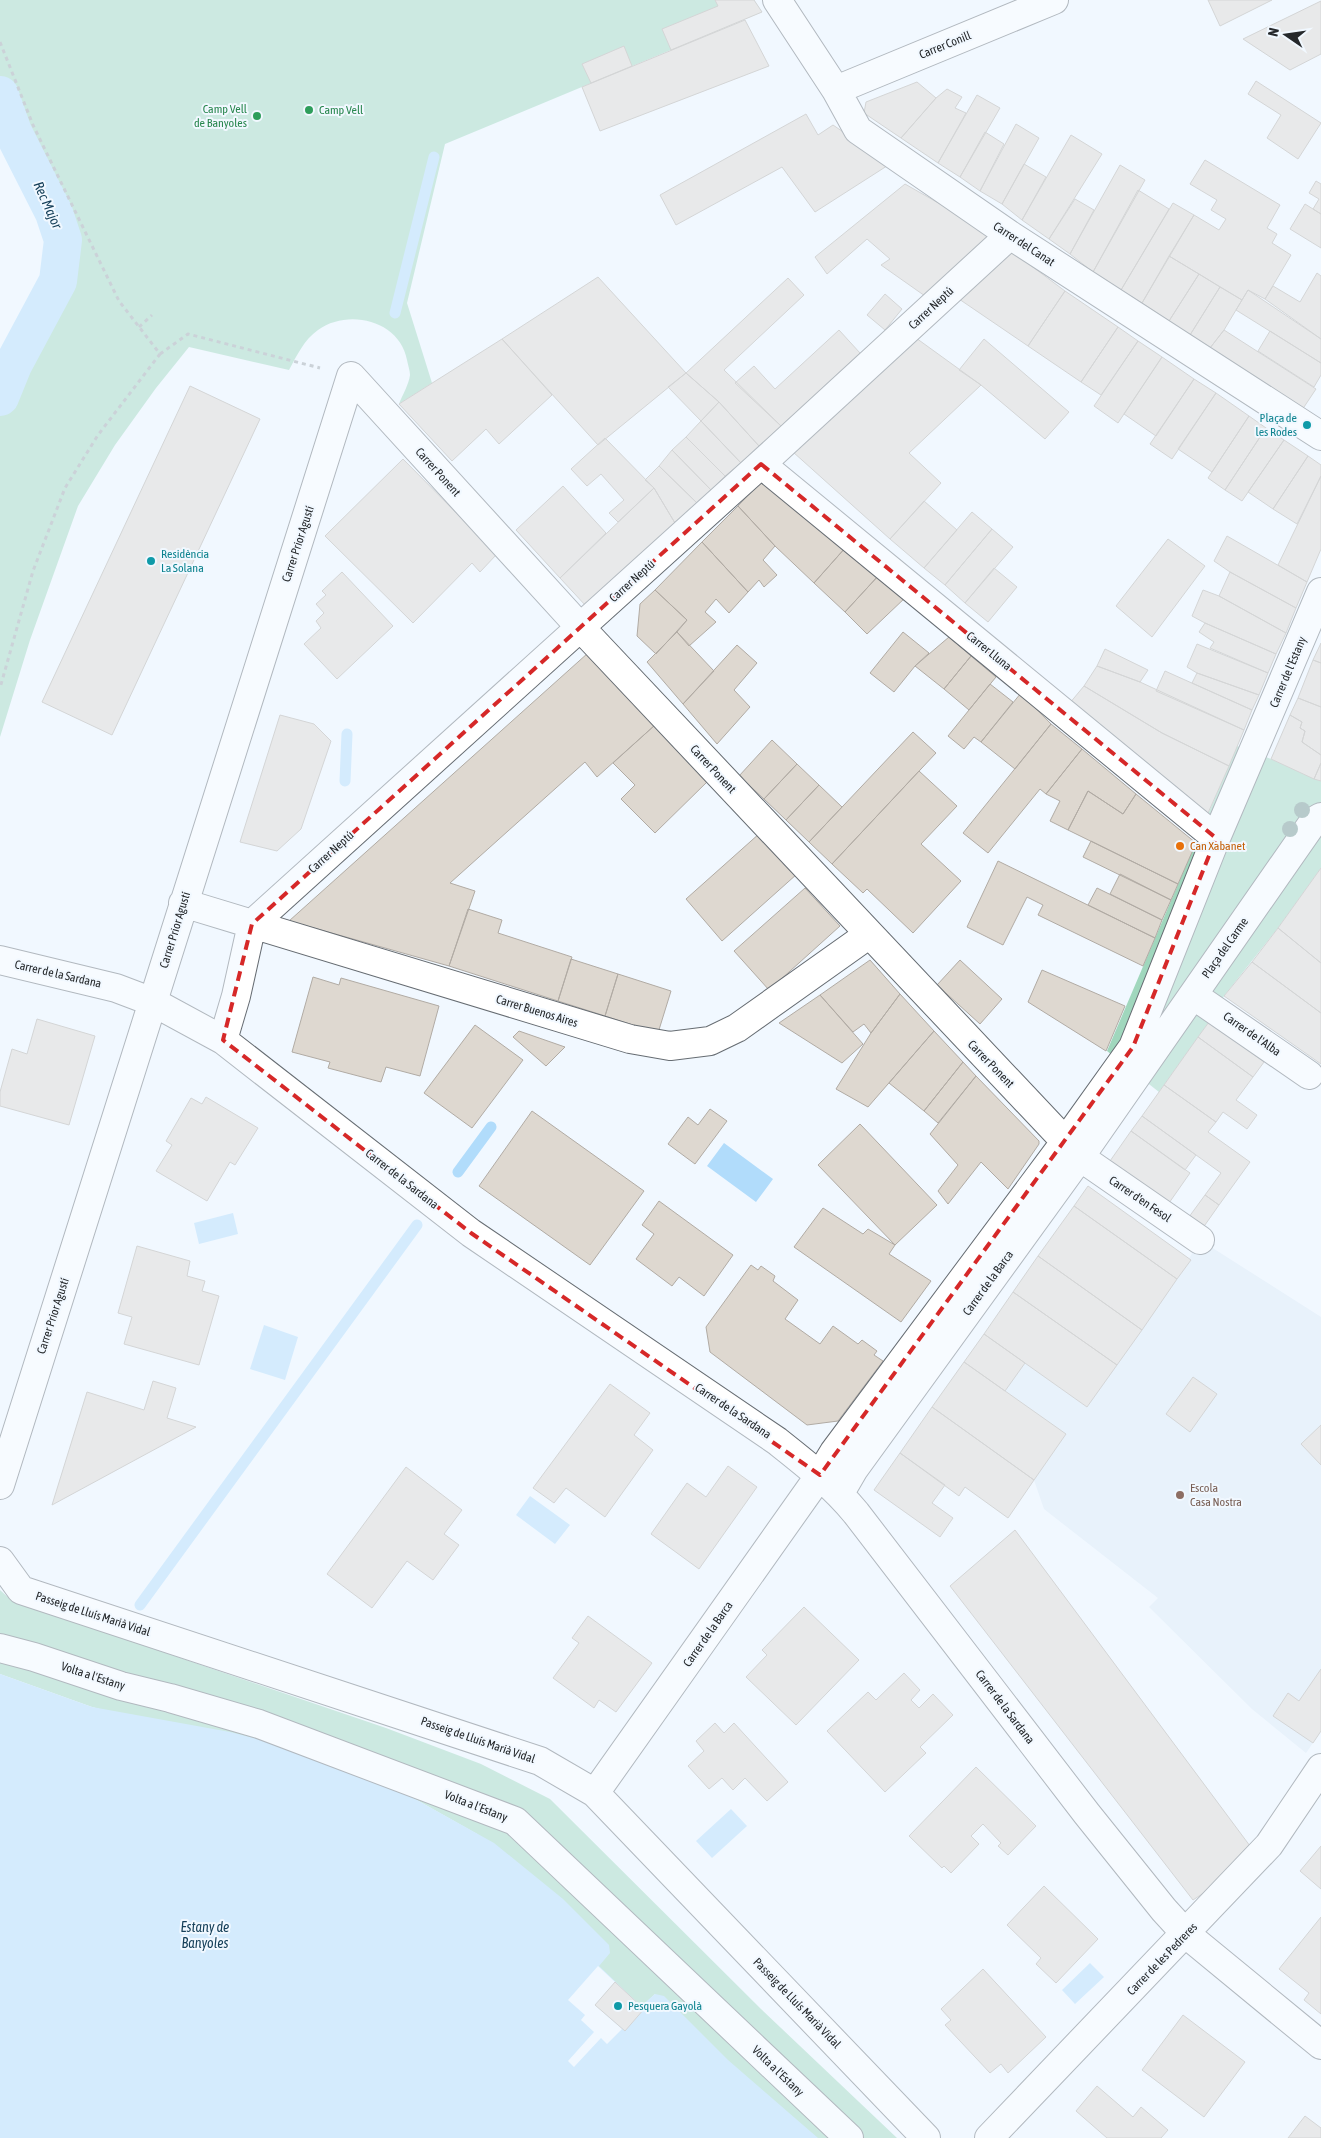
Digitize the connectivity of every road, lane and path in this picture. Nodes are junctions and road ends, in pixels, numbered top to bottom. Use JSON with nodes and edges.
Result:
{"nodes":[{"id":1,"x":777,"y":0,"type":"edge"},
{"id":2,"x":1054,"y":0,"type":"edge"},
{"id":3,"x":0,"y":42,"type":"edge"},
{"id":4,"x":836,"y":90,"type":"junction"},
{"id":5,"x":1010,"y":235,"type":"junction"},
{"id":6,"x":152,"y":315,"type":"dead end"},
{"id":7,"x":139,"y":327,"type":"junction"},
{"id":8,"x":160,"y":354,"type":"junction"},
{"id":9,"x":351,"y":376,"type":"junction"},
{"id":10,"x":1321,"y":436,"type":"edge"},
{"id":11,"x":761,"y":464,"type":"junction"},
{"id":12,"x":1321,"y":592,"type":"edge"},
{"id":13,"x":580,"y":627,"type":"junction"},
{"id":14,"x":0,"y":688,"type":"edge"},
{"id":15,"x":1317,"y":819,"type":"edge"},
{"id":16,"x":1216,"y":838,"type":"junction"},
{"id":17,"x":183,"y":903,"type":"junction"},
{"id":18,"x":252,"y":924,"type":"junction"},
{"id":19,"x":868,"y":935,"type":"junction"},
{"id":20,"x":0,"y":960,"type":"edge"},
{"id":21,"x":1193,"y":994,"type":"junction"},
{"id":22,"x":153,"y":1002,"type":"junction"},
{"id":23,"x":222,"y":1040,"type":"junction"},
{"id":24,"x":1136,"y":1073,"type":"joint"},
{"id":25,"x":1310,"y":1075,"type":"dead end"},
{"id":26,"x":1072,"y":1150,"type":"junction"},
{"id":27,"x":1200,"y":1240,"type":"dead end"},
{"id":28,"x":820,"y":1475,"type":"junction"},
{"id":29,"x":0,"y":1485,"type":"edge"},
{"id":30,"x":840,"y":1493,"type":"junction"},
{"id":31,"x":0,"y":1561,"type":"edge"},
{"id":32,"x":0,"y":1648,"type":"edge"},
{"id":33,"x":1321,"y":1768,"type":"edge"},
{"id":34,"x":595,"y":1793,"type":"junction"},
{"id":35,"x":1186,"y":1934,"type":"junction"},
{"id":36,"x":1321,"y":2045,"type":"edge"},
{"id":37,"x":849,"y":2138,"type":"edge"},
{"id":38,"x":926,"y":2138,"type":"edge"},
{"id":39,"x":989,"y":2138,"type":"edge"}],
"edges":[{"from":1,"to":4,"type":"street","name":"Carrer del Canat"},
{"from":2,"to":4,"type":"street","name":"Carrer Conill"},
{"from":3,"to":7,"type":"path"},
{"from":4,"to":5,"type":"street","name":"Carrer del Canat"},
{"from":5,"to":10,"type":"street","name":"Carrer del Canat"},
{"from":5,"to":11,"type":"street","name":"Carrer Neptú"},
{"from":6,"to":7,"type":"path"},
{"from":7,"to":8,"type":"path"},
{"from":8,"to":9,"type":"path"},
{"from":8,"to":14,"type":"path"},
{"from":9,"to":13,"type":"street","name":"Carrer Ponent"},
{"from":9,"to":17,"type":"street","name":"Carrer Prior Agustí"},
{"from":11,"to":13,"type":"street","name":"Carrer Neptú"},
{"from":11,"to":16,"type":"street","name":"Carrer Lluna"},
{"from":12,"to":16,"type":"street","name":"Carrer de l'Estany"},
{"from":13,"to":18,"type":"street","name":"Carrer Neptú"},
{"from":13,"to":19,"type":"street","name":"Carrer Ponent"},
{"from":15,"to":21,"type":"street","name":"Plaça del Carme"},
{"from":16,"to":26,"type":"street"},
{"from":17,"to":18,"type":"street","name":"Carrer Buenos Aires"},
{"from":17,"to":22,"type":"street","name":"Carrer Prior Agustí"},
{"from":18,"to":19,"type":"street","name":"Carrer Buenos Aires"},
{"from":18,"to":23,"type":"street"},
{"from":19,"to":26,"type":"street","name":"Carrer Ponent"},
{"from":20,"to":22,"type":"street","name":"Carrer de la Sardana"},
{"from":21,"to":24,"type":"street","name":"Plaça del Carme"},
{"from":21,"to":25,"type":"street","name":"Carrer de l'Alba"},
{"from":22,"to":23,"type":"street","name":"Carrer de la Sardana"},
{"from":22,"to":29,"type":"street","name":"Carrer Prior Agustí"},
{"from":23,"to":28,"type":"street","name":"Carrer de la Sardana"},
{"from":24,"to":26,"type":"street","name":"Carrer de la Barca"},
{"from":26,"to":27,"type":"street","name":"Carrer d'en Fesol"},
{"from":26,"to":28,"type":"street","name":"Carrer de la Barca"},
{"from":26,"to":30,"type":"street","name":"Carrer de la Barca"},
{"from":28,"to":30,"type":"street","name":"Carrer de la Sardana"},
{"from":28,"to":34,"type":"street","name":"Carrer de la Barca"},
{"from":30,"to":35,"type":"street","name":"Carrer de la Sardana"},
{"from":31,"to":34,"type":"street","name":"Passeig de Lluís Marià Vidal"},
{"from":32,"to":37,"type":"street","name":"Volta a l'Estany"},
{"from":33,"to":35,"type":"street","name":"Carrer de les Pedreres"},
{"from":34,"to":38,"type":"street","name":"Passeig de Lluís Marià Vidal"},
{"from":35,"to":36,"type":"street","name":"Carrer de la Sardana"},
{"from":35,"to":39,"type":"street","name":"Carrer de les Pedreres"}]}
